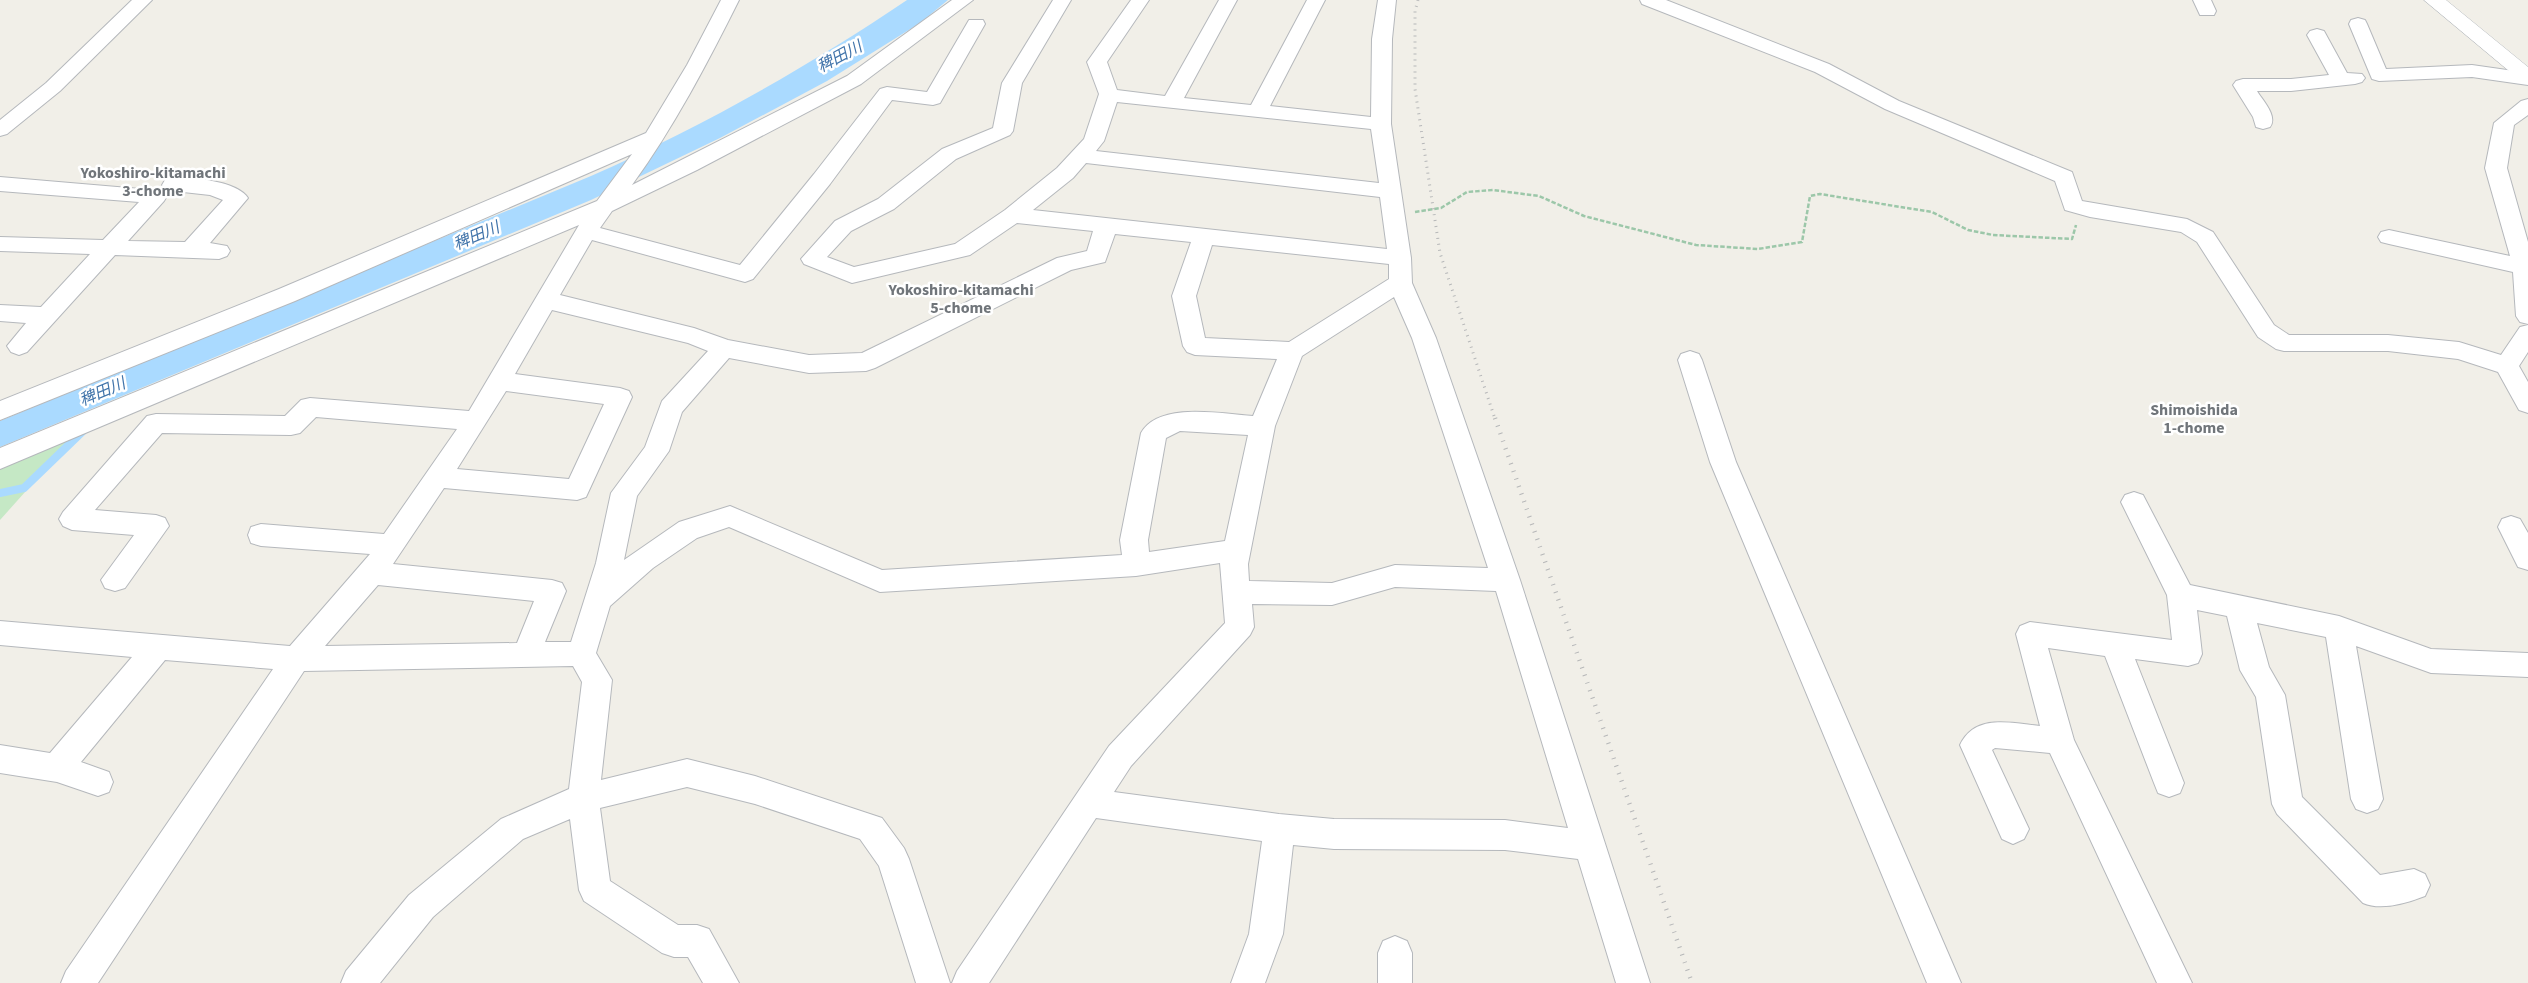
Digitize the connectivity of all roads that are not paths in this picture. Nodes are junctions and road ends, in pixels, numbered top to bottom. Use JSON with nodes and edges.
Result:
{"nodes":[{"id":1,"x":143,"y":0,"type":"edge"},
{"id":2,"x":730,"y":0,"type":"edge"},
{"id":3,"x":964,"y":0,"type":"edge"},
{"id":4,"x":1062,"y":0,"type":"edge"},
{"id":5,"x":1140,"y":0,"type":"edge"},
{"id":6,"x":1228,"y":0,"type":"edge"},
{"id":7,"x":1316,"y":0,"type":"edge"},
{"id":8,"x":1387,"y":0,"type":"edge"},
{"id":9,"x":1649,"y":0,"type":"edge"},
{"id":10,"x":2434,"y":0,"type":"edge"},
{"id":11,"x":976,"y":24,"type":"dead end"},
{"id":12,"x":2358,"y":24,"type":"dead end"},
{"id":13,"x":2317,"y":35,"type":"dead end"},
{"id":14,"x":2378,"y":75,"type":"junction"},
{"id":15,"x":2528,"y":78,"type":"edge"},
{"id":16,"x":2341,"y":79,"type":"junction"},
{"id":17,"x":1109,"y":94,"type":"junction"},
{"id":18,"x":1171,"y":102,"type":"junction"},
{"id":19,"x":2528,"y":105,"type":"edge"},
{"id":20,"x":1257,"y":112,"type":"junction"},
{"id":21,"x":2263,"y":123,"type":"dead end"},
{"id":22,"x":1381,"y":124,"type":"junction"},
{"id":23,"x":0,"y":130,"type":"edge"},
{"id":24,"x":650,"y":143,"type":"junction"},
{"id":25,"x":1080,"y":156,"type":"junction"},
{"id":26,"x":0,"y":184,"type":"edge"},
{"id":27,"x":172,"y":185,"type":"dead end"},
{"id":28,"x":1391,"y":191,"type":"junction"},
{"id":29,"x":610,"y":201,"type":"junction"},
{"id":30,"x":1013,"y":214,"type":"junction"},
{"id":31,"x":1106,"y":225,"type":"junction"},
{"id":32,"x":586,"y":231,"type":"junction"},
{"id":33,"x":1204,"y":236,"type":"junction"},
{"id":34,"x":2389,"y":237,"type":"dead end"},
{"id":35,"x":0,"y":244,"type":"edge"},
{"id":36,"x":107,"y":249,"type":"junction"},
{"id":37,"x":191,"y":250,"type":"junction"},
{"id":38,"x":219,"y":251,"type":"dead end"},
{"id":39,"x":1400,"y":258,"type":"junction"},
{"id":40,"x":2524,"y":267,"type":"junction"},
{"id":41,"x":1400,"y":282,"type":"junction"},
{"id":42,"x":546,"y":300,"type":"junction"},
{"id":43,"x":0,"y":313,"type":"edge"},
{"id":44,"x":46,"y":316,"type":"junction"},
{"id":45,"x":2528,"y":316,"type":"edge"},
{"id":46,"x":2528,"y":333,"type":"edge"},
{"id":47,"x":19,"y":346,"type":"dead end"},
{"id":48,"x":724,"y":348,"type":"junction"},
{"id":49,"x":1292,"y":351,"type":"junction"},
{"id":50,"x":1690,"y":360,"type":"dead end"},
{"id":51,"x":2506,"y":366,"type":"junction"},
{"id":52,"x":499,"y":380,"type":"junction"},
{"id":53,"x":2528,"y":404,"type":"edge"},
{"id":54,"x":0,"y":412,"type":"edge"},
{"id":55,"x":476,"y":421,"type":"junction"},
{"id":56,"x":1262,"y":426,"type":"junction"},
{"id":57,"x":0,"y":459,"type":"edge"},
{"id":58,"x":437,"y":477,"type":"junction"},
{"id":59,"x":2134,"y":502,"type":"dead end"},
{"id":60,"x":2511,"y":527,"type":"dead end"},
{"id":61,"x":262,"y":535,"type":"dead end"},
{"id":62,"x":391,"y":545,"type":"junction"},
{"id":63,"x":1237,"y":550,"type":"junction"},
{"id":64,"x":2528,"y":559,"type":"edge"},
{"id":65,"x":1136,"y":565,"type":"junction"},
{"id":66,"x":372,"y":573,"type":"junction"},
{"id":67,"x":115,"y":580,"type":"dead end"},
{"id":68,"x":1506,"y":580,"type":"junction"},
{"id":69,"x":1237,"y":592,"type":"junction"},
{"id":70,"x":2181,"y":594,"type":"junction"},
{"id":71,"x":598,"y":600,"type":"junction"},
{"id":72,"x":2239,"y":607,"type":"junction"},
{"id":73,"x":2339,"y":628,"type":"junction"},
{"id":74,"x":0,"y":633,"type":"edge"},
{"id":75,"x":2115,"y":645,"type":"junction"},
{"id":76,"x":158,"y":647,"type":"junction"},
{"id":77,"x":581,"y":654,"type":"junction"},
{"id":78,"x":526,"y":655,"type":"junction"},
{"id":79,"x":296,"y":659,"type":"junction"},
{"id":80,"x":2528,"y":665,"type":"edge"},
{"id":81,"x":2059,"y":741,"type":"junction"},
{"id":82,"x":0,"y":759,"type":"edge"},
{"id":83,"x":57,"y":768,"type":"junction"},
{"id":84,"x":98,"y":782,"type":"dead end"},
{"id":85,"x":2170,"y":784,"type":"dead end"},
{"id":86,"x":582,"y":798,"type":"junction"},
{"id":87,"x":2368,"y":799,"type":"dead end"},
{"id":88,"x":1089,"y":803,"type":"junction"},
{"id":89,"x":1279,"y":829,"type":"junction"},
{"id":90,"x":2012,"y":829,"type":"dead end"},
{"id":91,"x":1589,"y":846,"type":"junction"},
{"id":92,"x":2414,"y":885,"type":"dead end"},
{"id":93,"x":78,"y":983,"type":"edge"},
{"id":94,"x":358,"y":983,"type":"edge"},
{"id":95,"x":722,"y":983,"type":"edge"},
{"id":96,"x":933,"y":983,"type":"edge"},
{"id":97,"x":969,"y":983,"type":"edge"},
{"id":98,"x":1248,"y":983,"type":"edge"},
{"id":99,"x":1633,"y":983,"type":"edge"},
{"id":100,"x":1944,"y":983,"type":"edge"},
{"id":101,"x":2175,"y":983,"type":"edge"}],
"edges":[{"from":1,"to":23,"type":"street"},
{"from":2,"to":24,"type":"street"},
{"from":3,"to":29,"type":"street"},
{"from":4,"to":30,"type":"street"},
{"from":5,"to":17,"type":"street"},
{"from":6,"to":18,"type":"street"},
{"from":7,"to":20,"type":"street"},
{"from":8,"to":22,"type":"street"},
{"from":9,"to":51,"type":"street"},
{"from":10,"to":15,"type":"main road"},
{"from":11,"to":32,"type":"street"},
{"from":12,"to":14,"type":"street"},
{"from":13,"to":16,"type":"street"},
{"from":14,"to":15,"type":"street"},
{"from":14,"to":16,"type":"street"},
{"from":16,"to":21,"type":"street"},
{"from":17,"to":18,"type":"street"},
{"from":17,"to":25,"type":"street"},
{"from":18,"to":20,"type":"street"},
{"from":19,"to":40,"type":"street"},
{"from":20,"to":22,"type":"street"},
{"from":22,"to":28,"type":"street"},
{"from":24,"to":29,"type":"street"},
{"from":24,"to":54,"type":"street"},
{"from":25,"to":28,"type":"street"},
{"from":25,"to":30,"type":"street"},
{"from":26,"to":36,"type":"street"},
{"from":27,"to":37,"type":"street"},
{"from":28,"to":39,"type":"street"},
{"from":29,"to":32,"type":"street"},
{"from":29,"to":57,"type":"street"},
{"from":30,"to":31,"type":"street"},
{"from":31,"to":33,"type":"street"},
{"from":31,"to":48,"type":"street"},
{"from":32,"to":42,"type":"street"},
{"from":33,"to":39,"type":"street"},
{"from":33,"to":49,"type":"street"},
{"from":34,"to":40,"type":"street"},
{"from":35,"to":36,"type":"street"},
{"from":36,"to":37,"type":"street"},
{"from":36,"to":44,"type":"street"},
{"from":37,"to":38,"type":"street"},
{"from":39,"to":41,"type":"street"},
{"from":40,"to":45,"type":"street"},
{"from":41,"to":49,"type":"street"},
{"from":41,"to":68,"type":"street"},
{"from":42,"to":48,"type":"street"},
{"from":42,"to":52,"type":"street"},
{"from":43,"to":44,"type":"street"},
{"from":44,"to":47,"type":"street"},
{"from":46,"to":51,"type":"street"},
{"from":48,"to":71,"type":"street"},
{"from":49,"to":56,"type":"street"},
{"from":50,"to":100,"type":"street"},
{"from":51,"to":53,"type":"street"},
{"from":52,"to":55,"type":"street"},
{"from":52,"to":58,"type":"street"},
{"from":55,"to":58,"type":"street"},
{"from":55,"to":67,"type":"street"},
{"from":56,"to":63,"type":"street"},
{"from":56,"to":65,"type":"street"},
{"from":58,"to":62,"type":"street"},
{"from":59,"to":70,"type":"street"},
{"from":60,"to":64,"type":"street"},
{"from":61,"to":62,"type":"street"},
{"from":62,"to":66,"type":"street"},
{"from":63,"to":65,"type":"street"},
{"from":63,"to":69,"type":"street"},
{"from":65,"to":71,"type":"street"},
{"from":66,"to":78,"type":"street"},
{"from":66,"to":79,"type":"street"},
{"from":68,"to":69,"type":"street"},
{"from":68,"to":91,"type":"street"},
{"from":69,"to":88,"type":"street"},
{"from":70,"to":72,"type":"street"},
{"from":70,"to":75,"type":"street"},
{"from":71,"to":77,"type":"street"},
{"from":72,"to":73,"type":"street"},
{"from":72,"to":92,"type":"street"},
{"from":73,"to":80,"type":"street"},
{"from":73,"to":87,"type":"street"},
{"from":74,"to":76,"type":"street"},
{"from":75,"to":81,"type":"street"},
{"from":75,"to":85,"type":"street"},
{"from":76,"to":79,"type":"street"},
{"from":76,"to":83,"type":"street"},
{"from":77,"to":78,"type":"street"},
{"from":77,"to":86,"type":"street"},
{"from":78,"to":79,"type":"street"},
{"from":79,"to":93,"type":"street"},
{"from":81,"to":90,"type":"street"},
{"from":81,"to":101,"type":"street"},
{"from":82,"to":83,"type":"street"},
{"from":83,"to":84,"type":"street"},
{"from":86,"to":94,"type":"street"},
{"from":86,"to":95,"type":"street"},
{"from":86,"to":96,"type":"street"},
{"from":88,"to":89,"type":"street"},
{"from":88,"to":97,"type":"street"},
{"from":89,"to":91,"type":"street"},
{"from":89,"to":98,"type":"street"},
{"from":91,"to":99,"type":"street"}]}
